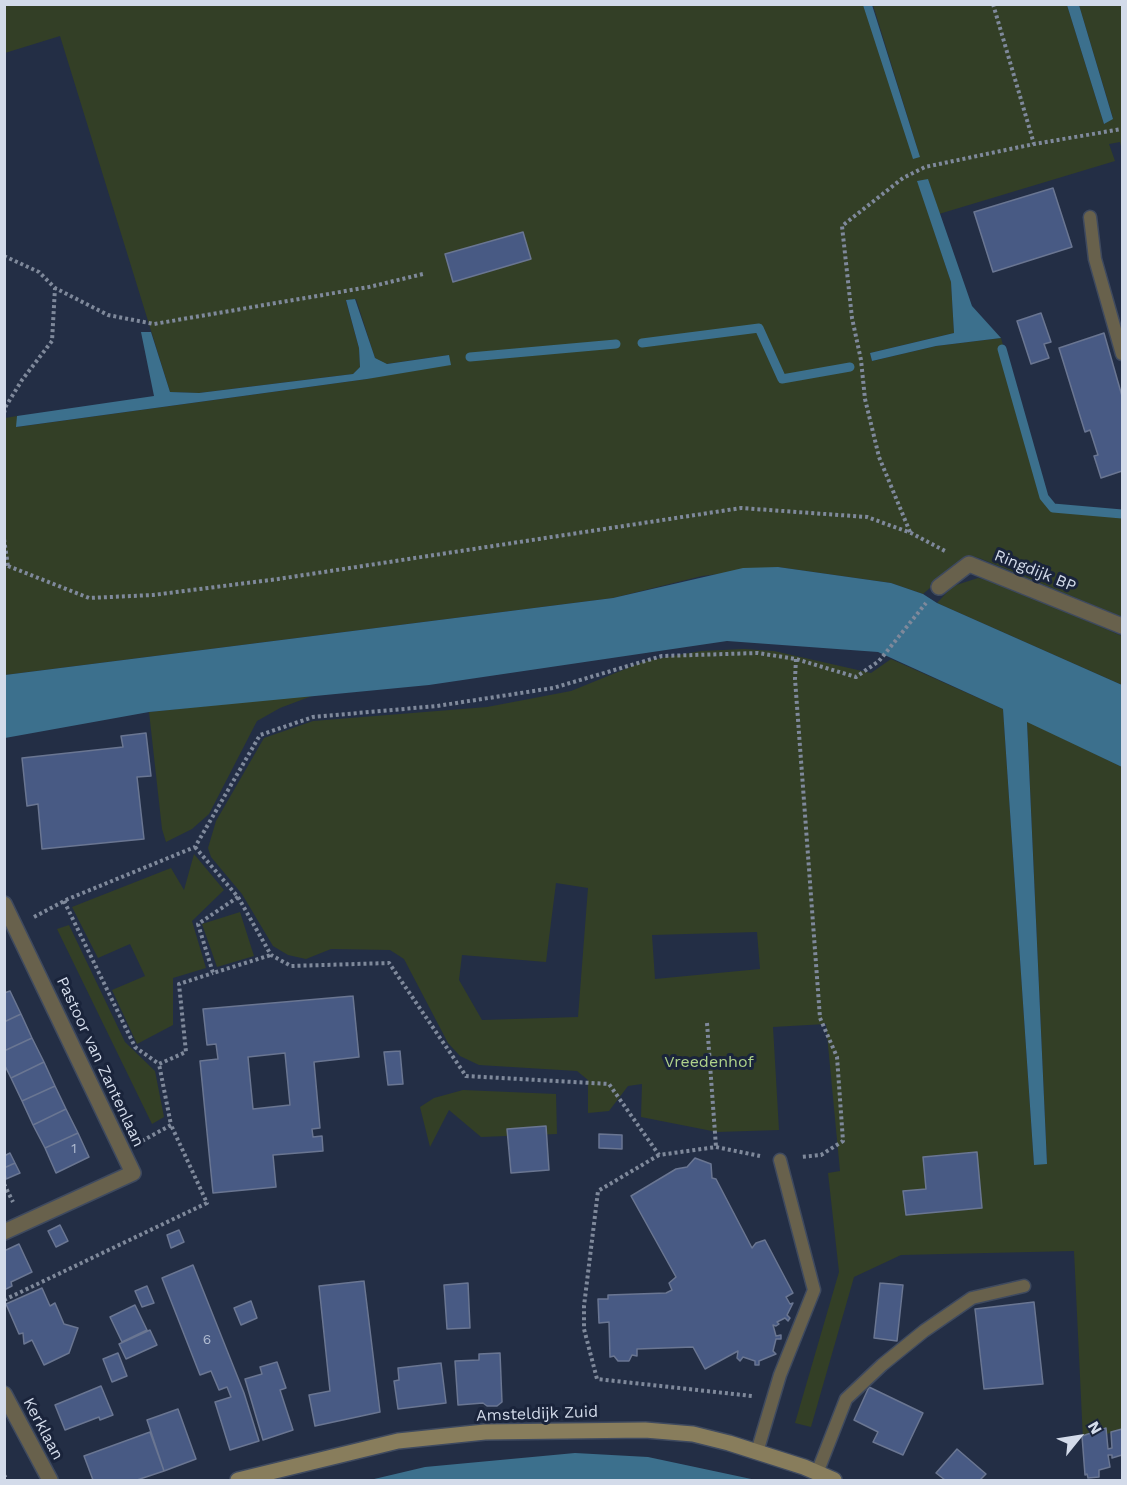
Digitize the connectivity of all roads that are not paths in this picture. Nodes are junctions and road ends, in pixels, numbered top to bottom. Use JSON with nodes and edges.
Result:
{"nodes":[{"id":1,"x":1090,"y":217,"type":"dead end"},
{"id":2,"x":1122,"y":354,"type":"edge"},
{"id":3,"x":939,"y":587,"type":"road end"},
{"id":4,"x":1122,"y":626,"type":"edge"},
{"id":5,"x":4,"y":903,"type":"edge"},
{"id":6,"x":780,"y":1160,"type":"road end"},
{"id":7,"x":4,"y":1232,"type":"edge"},
{"id":8,"x":1024,"y":1286,"type":"dead end"},
{"id":9,"x":4,"y":1394,"type":"edge"},
{"id":10,"x":757,"y":1452,"type":"junction"},
{"id":11,"x":817,"y":1473,"type":"junction"},
{"id":12,"x":50,"y":1480,"type":"edge"},
{"id":13,"x":238,"y":1480,"type":"edge"},
{"id":14,"x":834,"y":1480,"type":"edge"}],
"edges":[{"from":1,"to":2,"type":"lane"},
{"from":3,"to":4,"type":"street","name":"Ringdijk BP"},
{"from":5,"to":7,"type":"street","name":"Pastoor van Zantenlaan"},
{"from":6,"to":10,"type":"lane"},
{"from":8,"to":11,"type":"lane"},
{"from":9,"to":12,"type":"street","name":"Kerklaan"},
{"from":10,"to":11,"type":"street","name":"Amsteldijk Zuid"},
{"from":10,"to":13,"type":"street","name":"Amsteldijk Zuid"},
{"from":11,"to":14,"type":"street","name":"Amsteldijk Zuid"}]}
